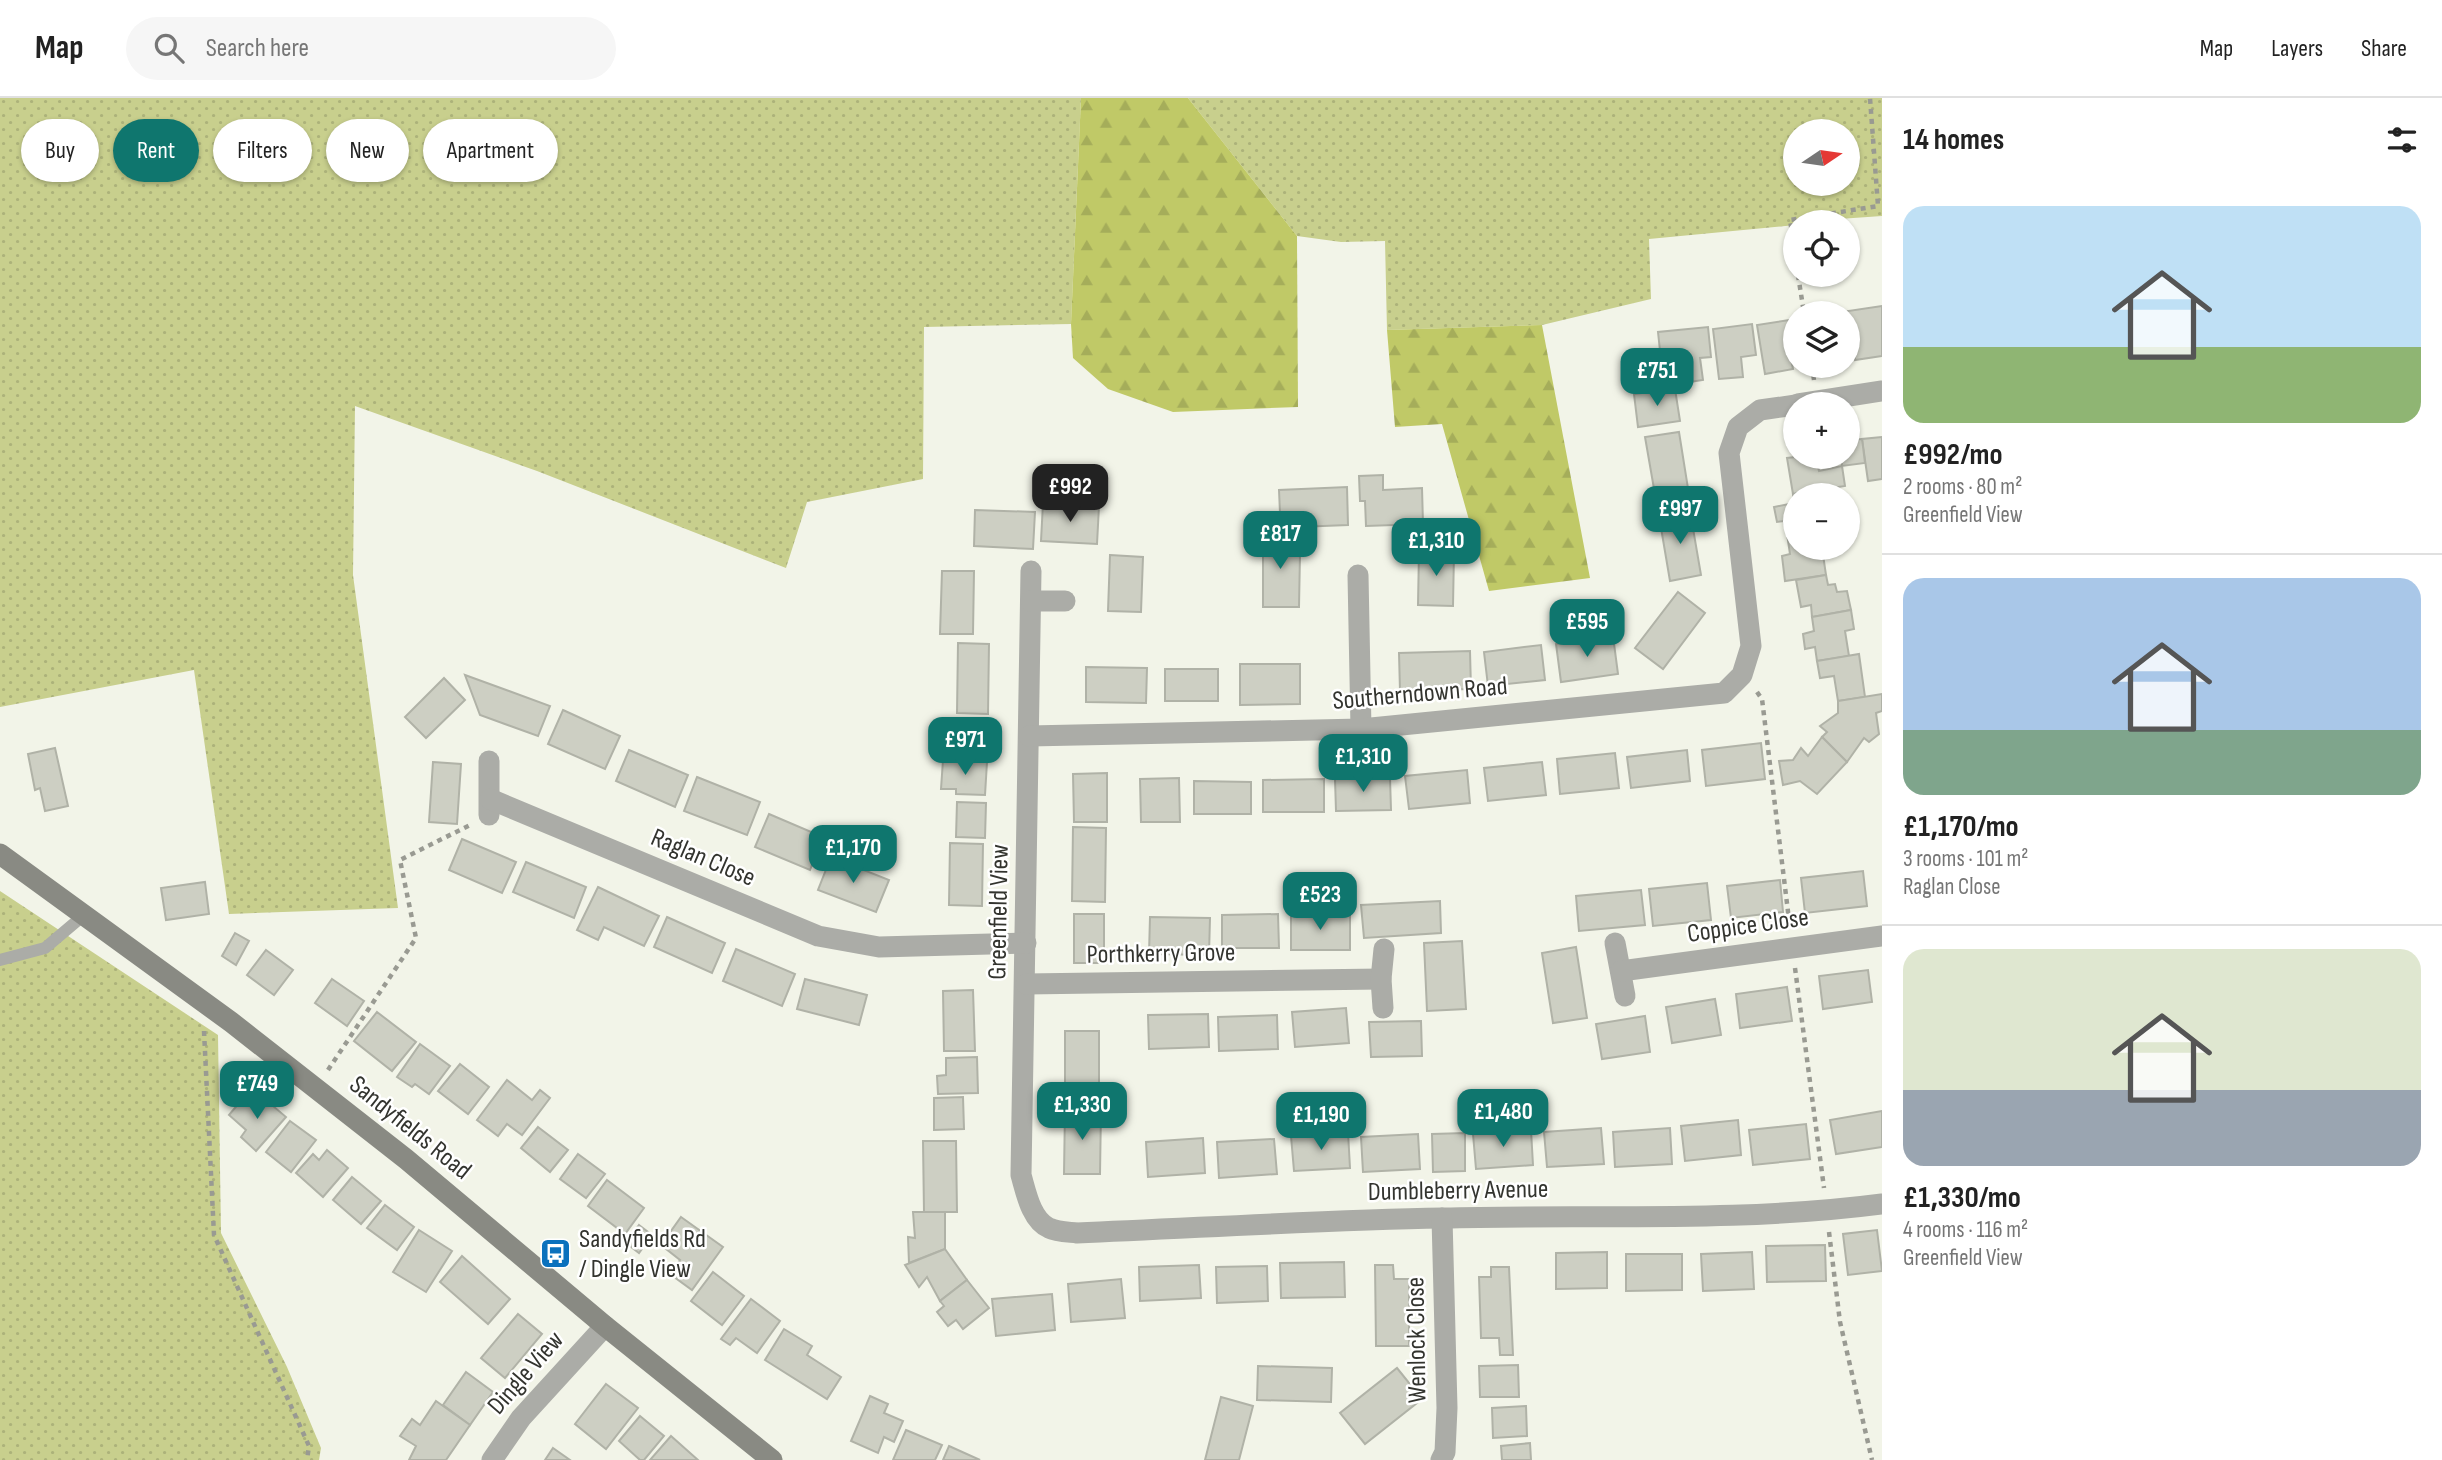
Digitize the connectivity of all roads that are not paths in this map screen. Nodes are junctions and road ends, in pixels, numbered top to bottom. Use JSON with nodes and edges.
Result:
{"nodes":[{"id":1,"x":1882,"y":391,"type":"edge"},
{"id":2,"x":1860,"y":394,"type":"edge"},
{"id":3,"x":1783,"y":406,"type":"edge"},
{"id":4,"x":1031,"y":571,"type":"dead end"},
{"id":5,"x":1358,"y":575,"type":"dead end"},
{"id":6,"x":1031,"y":601,"type":"junction"},
{"id":7,"x":1066,"y":601,"type":"dead end"},
{"id":8,"x":1361,"y":729,"type":"junction"},
{"id":9,"x":1029,"y":736,"type":"junction"},
{"id":10,"x":489,"y":761,"type":"dead end"},
{"id":11,"x":0,"y":854,"type":"edge"},
{"id":12,"x":84,"y":915,"type":"junction"},
{"id":13,"x":1882,"y":936,"type":"edge"},
{"id":14,"x":1026,"y":943,"type":"junction"},
{"id":15,"x":1615,"y":943,"type":"dead end"},
{"id":16,"x":1384,"y":949,"type":"dead end"},
{"id":17,"x":0,"y":960,"type":"edge"},
{"id":18,"x":1622,"y":971,"type":"junction"},
{"id":19,"x":1381,"y":979,"type":"junction"},
{"id":20,"x":1026,"y":984,"type":"junction"},
{"id":21,"x":1625,"y":996,"type":"dead end"},
{"id":22,"x":1383,"y":1007,"type":"dead end"},
{"id":23,"x":1882,"y":1204,"type":"edge"},
{"id":24,"x":1442,"y":1218,"type":"junction"},
{"id":25,"x":1039,"y":1219,"type":"joint"},
{"id":26,"x":606,"y":1326,"type":"junction"},
{"id":27,"x":492,"y":1460,"type":"edge"},
{"id":28,"x":772,"y":1460,"type":"edge"},
{"id":29,"x":1441,"y":1460,"type":"edge"}],
"edges":[{"from":1,"to":2,"type":"street"},
{"from":3,"to":8,"type":"street","name":"Southerndown Road"},
{"from":4,"to":6,"type":"street","name":"Greenfield View"},
{"from":5,"to":8,"type":"street"},
{"from":6,"to":7,"type":"street"},
{"from":6,"to":9,"type":"street","name":"Greenfield View"},
{"from":8,"to":9,"type":"street","name":"Southerndown Road"},
{"from":9,"to":14,"type":"street","name":"Greenfield View"},
{"from":10,"to":14,"type":"street","name":"Raglan Close"},
{"from":11,"to":12,"type":"street","name":"Sandyfields Road"},
{"from":12,"to":17,"type":"lane"},
{"from":12,"to":26,"type":"street","name":"Sandyfields Road"},
{"from":13,"to":18,"type":"street","name":"Coppice Close"},
{"from":14,"to":20,"type":"street","name":"Greenfield View"},
{"from":15,"to":18,"type":"street"},
{"from":16,"to":19,"type":"street"},
{"from":18,"to":21,"type":"street"},
{"from":19,"to":20,"type":"street","name":"Porthkerry Grove"},
{"from":19,"to":22,"type":"street"},
{"from":20,"to":25,"type":"street","name":"Greenfield View"},
{"from":23,"to":24,"type":"street","name":"Dumbleberry Avenue"},
{"from":24,"to":25,"type":"street","name":"Dumbleberry Avenue"},
{"from":24,"to":29,"type":"street","name":"Wenlock Close"},
{"from":26,"to":27,"type":"street","name":"Dingle View"},
{"from":26,"to":28,"type":"street","name":"Sandyfields Road"}]}
